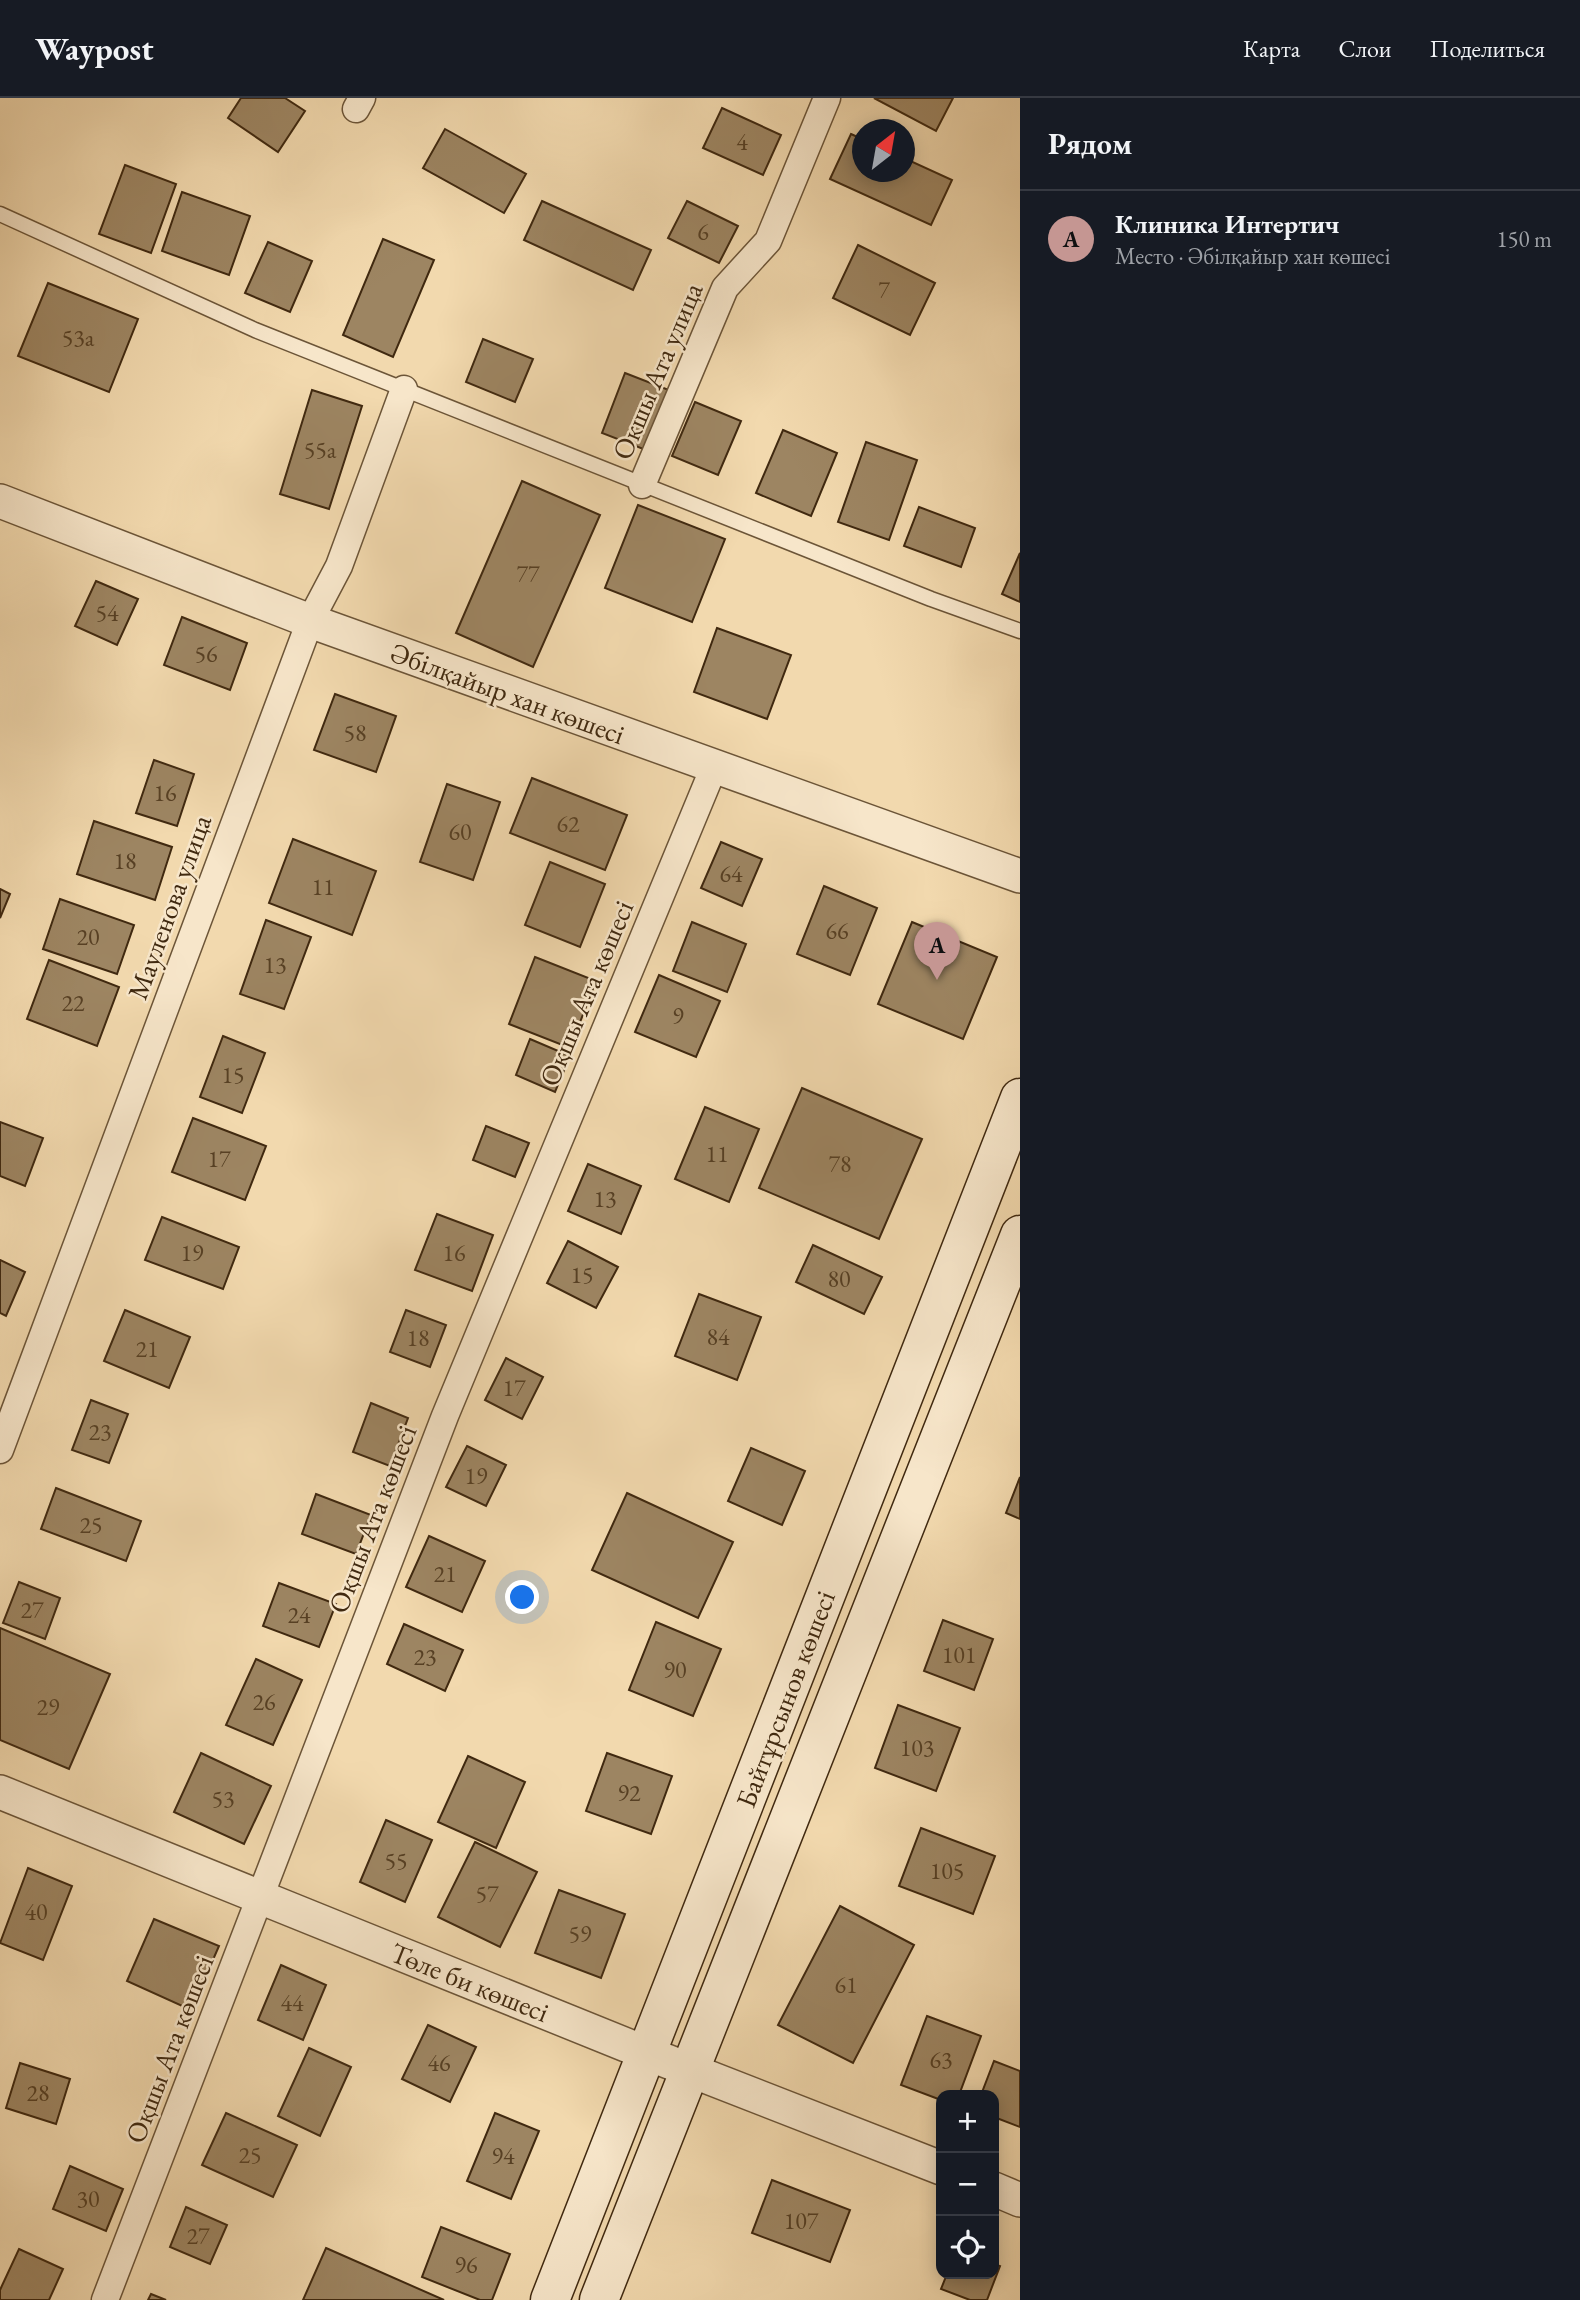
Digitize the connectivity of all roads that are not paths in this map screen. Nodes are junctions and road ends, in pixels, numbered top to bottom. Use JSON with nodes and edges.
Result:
{"nodes":[{"id":1,"x":827,"y":98,"type":"edge"},
{"id":2,"x":0,"y":214,"type":"edge"},
{"id":3,"x":404,"y":389,"type":"junction"},
{"id":4,"x":642,"y":485,"type":"junction"},
{"id":5,"x":0,"y":501,"type":"edge"},
{"id":6,"x":310,"y":621,"type":"junction"},
{"id":7,"x":1020,"y":631,"type":"edge"},
{"id":8,"x":714,"y":767,"type":"junction"},
{"id":9,"x":1020,"y":876,"type":"edge"},
{"id":10,"x":1020,"y":1098,"type":"edge"},
{"id":11,"x":1020,"y":1235,"type":"edge"},
{"id":12,"x":0,"y":1450,"type":"edge"},
{"id":13,"x":0,"y":1792,"type":"edge"},
{"id":14,"x":262,"y":1898,"type":"junction"},
{"id":15,"x":646,"y":2053,"type":"junction"},
{"id":16,"x":689,"y":2068,"type":"junction"},
{"id":17,"x":936,"y":2166,"type":"edge"},
{"id":18,"x":999,"y":2191,"type":"edge"},
{"id":19,"x":1020,"y":2200,"type":"edge"},
{"id":20,"x":105,"y":2300,"type":"edge"},
{"id":21,"x":550,"y":2300,"type":"edge"},
{"id":22,"x":599,"y":2300,"type":"edge"}],
"edges":[{"from":1,"to":4,"type":"street","name":"Окшы Ата улица"},
{"from":2,"to":3,"type":"lane"},
{"from":3,"to":4,"type":"lane"},
{"from":3,"to":6,"type":"street","name":"Мауленова улица"},
{"from":4,"to":7,"type":"lane"},
{"from":5,"to":6,"type":"street","name":"Әбілқайыр хан көшесі"},
{"from":6,"to":8,"type":"street","name":"Әбілқайыр хан көшесі"},
{"from":6,"to":12,"type":"street","name":"Мауленова улица"},
{"from":8,"to":9,"type":"street","name":"Әбілқайыр хан көшесі"},
{"from":8,"to":14,"type":"street","name":"Оқшы Ата көшесі"},
{"from":10,"to":15,"type":"main road","name":"Байтұрсынов көшесі"},
{"from":11,"to":16,"type":"main road","name":"Байтұрсынов көшесі"},
{"from":13,"to":14,"type":"street","name":"Төле би көшесі"},
{"from":14,"to":15,"type":"street","name":"Төле би көшесі"},
{"from":14,"to":20,"type":"street","name":"Оқшы Ата көшесі"},
{"from":15,"to":16,"type":"street","name":"Төле би көшесі"},
{"from":15,"to":21,"type":"main road","name":"Байтұрсынов көшесі"},
{"from":16,"to":17,"type":"street","name":"Төле би көшесі"},
{"from":16,"to":22,"type":"main road","name":"Байтұрсынов көшесі"},
{"from":18,"to":19,"type":"street"}]}
